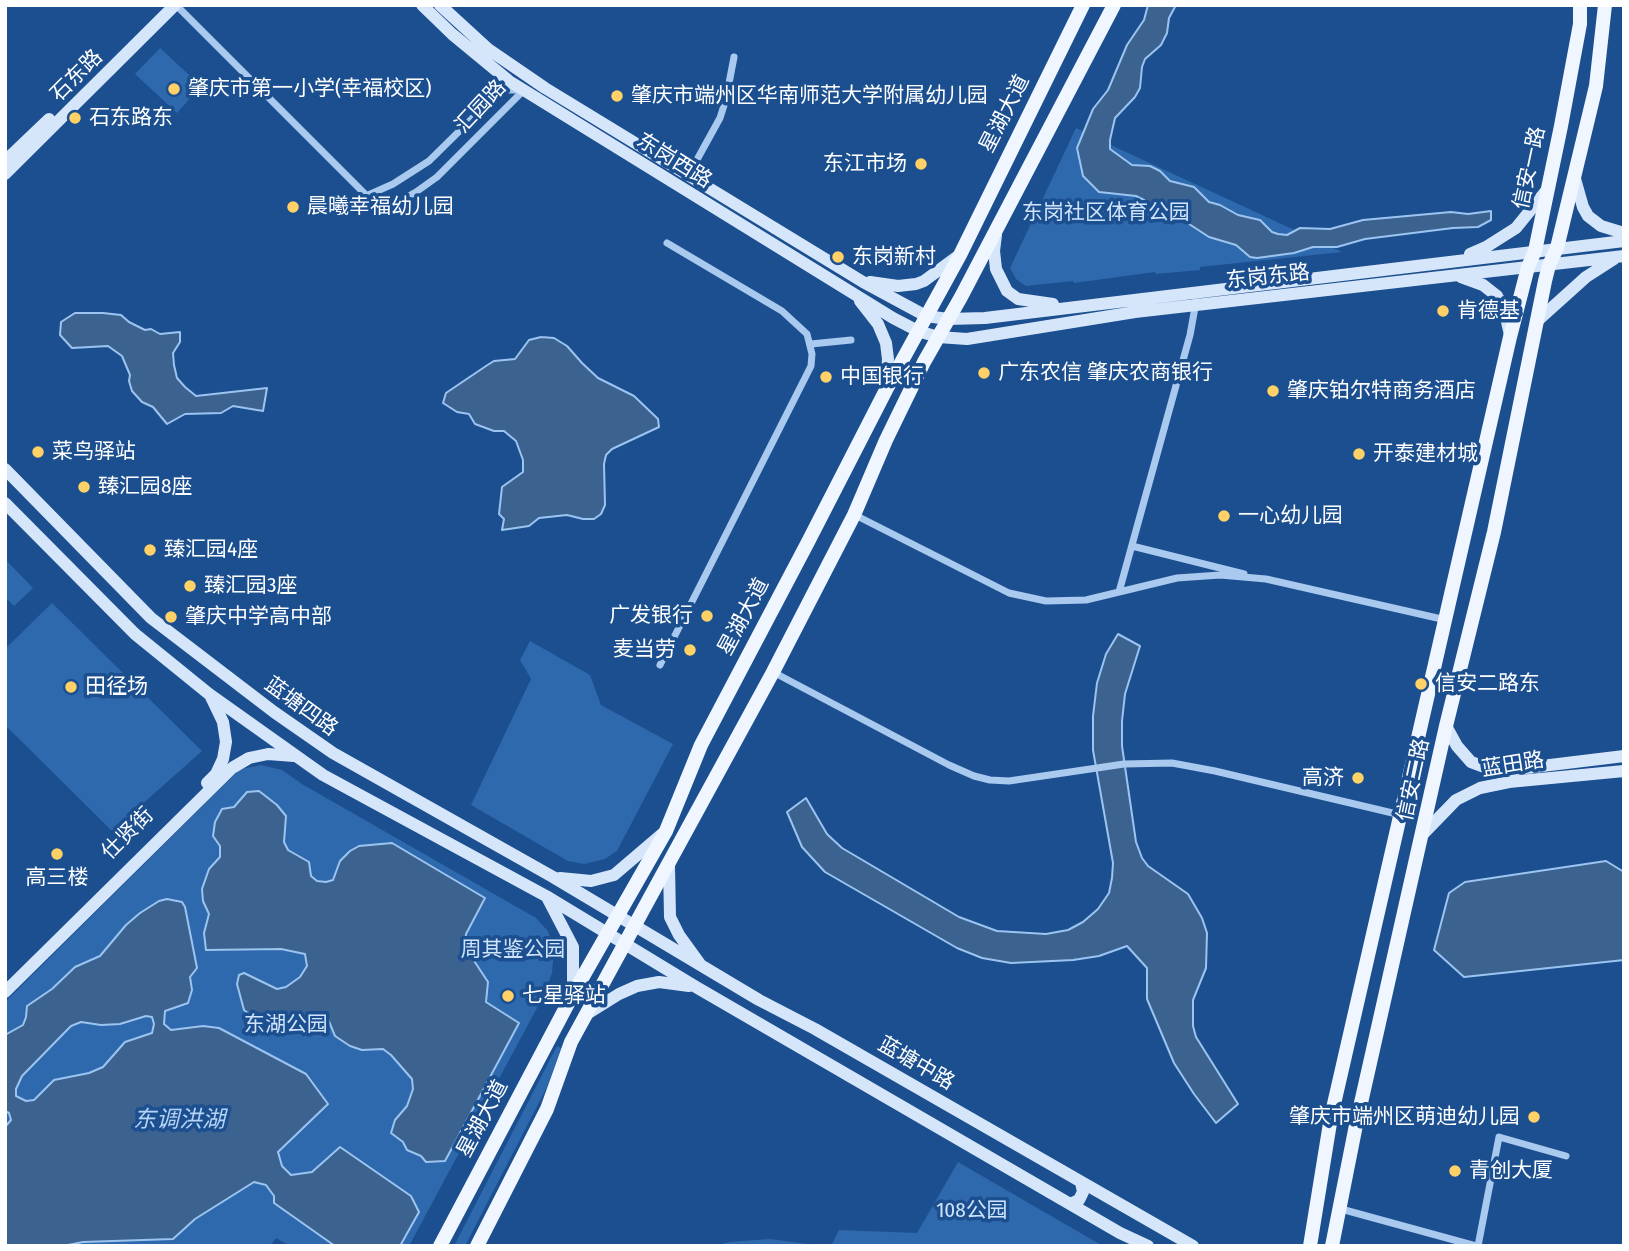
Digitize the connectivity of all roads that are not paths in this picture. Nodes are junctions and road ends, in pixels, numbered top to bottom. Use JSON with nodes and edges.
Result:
{"nodes":[{"id":1,"x":163,"y":5,"type":"edge"},
{"id":2,"x":175,"y":5,"type":"edge"},
{"id":3,"x":422,"y":5,"type":"edge"},
{"id":4,"x":439,"y":5,"type":"edge"},
{"id":5,"x":1083,"y":5,"type":"edge"},
{"id":6,"x":1114,"y":5,"type":"edge"},
{"id":7,"x":1580,"y":5,"type":"edge"},
{"id":8,"x":1605,"y":5,"type":"edge"},
{"id":9,"x":734,"y":57,"type":"dead end"},
{"id":10,"x":524,"y":90,"type":"junction"},
{"id":11,"x":1561,"y":126,"type":"junction"},
{"id":12,"x":1584,"y":132,"type":"junction"},
{"id":13,"x":5,"y":162,"type":"edge"},
{"id":14,"x":5,"y":174,"type":"edge"},
{"id":15,"x":688,"y":176,"type":"junction"},
{"id":16,"x":1574,"y":177,"type":"junction"},
{"id":17,"x":1546,"y":191,"type":"junction"},
{"id":18,"x":366,"y":196,"type":"junction"},
{"id":19,"x":996,"y":230,"type":"junction"},
{"id":20,"x":1624,"y":233,"type":"edge"},
{"id":21,"x":1624,"y":241,"type":"edge"},
{"id":22,"x":667,"y":243,"type":"dead end"},
{"id":23,"x":1589,"y":245,"type":"junction"},
{"id":24,"x":1557,"y":248,"type":"junction"},
{"id":25,"x":1535,"y":251,"type":"junction"},
{"id":26,"x":960,"y":255,"type":"junction"},
{"id":27,"x":1494,"y":256,"type":"junction"},
{"id":28,"x":1621,"y":257,"type":"edge"},
{"id":29,"x":1456,"y":260,"type":"junction"},
{"id":30,"x":1590,"y":260,"type":"junction"},
{"id":31,"x":1549,"y":265,"type":"junction"},
{"id":32,"x":1528,"y":267,"type":"junction"},
{"id":33,"x":841,"y":268,"type":"junction"},
{"id":34,"x":1494,"y":271,"type":"junction"},
{"id":35,"x":1458,"y":275,"type":"junction"},
{"id":36,"x":834,"y":281,"type":"junction"},
{"id":37,"x":863,"y":282,"type":"junction"},
{"id":38,"x":856,"y":295,"type":"junction"},
{"id":39,"x":1196,"y":299,"type":"junction"},
{"id":40,"x":1077,"y":307,"type":"junction"},
{"id":41,"x":926,"y":316,"type":"junction"},
{"id":42,"x":948,"y":319,"type":"junction"},
{"id":43,"x":1536,"y":322,"type":"junction"},
{"id":44,"x":918,"y":331,"type":"junction"},
{"id":45,"x":938,"y":337,"type":"junction"},
{"id":46,"x":1510,"y":337,"type":"junction"},
{"id":47,"x":851,"y":340,"type":"dead end"},
{"id":48,"x":811,"y":344,"type":"junction"},
{"id":49,"x":886,"y":390,"type":"junction"},
{"id":50,"x":866,"y":428,"type":"junction"},
{"id":51,"x":886,"y":440,"type":"junction"},
{"id":52,"x":1486,"y":449,"type":"junction"},
{"id":53,"x":1510,"y":455,"type":"junction"},
{"id":54,"x":5,"y":470,"type":"edge"},
{"id":55,"x":5,"y":503,"type":"edge"},
{"id":56,"x":854,"y":515,"type":"junction"},
{"id":57,"x":1132,"y":546,"type":"junction"},
{"id":58,"x":1266,"y":579,"type":"junction"},
{"id":59,"x":1119,"y":592,"type":"junction"},
{"id":60,"x":151,"y":618,"type":"junction"},
{"id":61,"x":1447,"y":620,"type":"junction"},
{"id":62,"x":135,"y":634,"type":"junction"},
{"id":63,"x":660,"y":665,"type":"dead end"},
{"id":64,"x":773,"y":672,"type":"junction"},
{"id":65,"x":209,"y":694,"type":"junction"},
{"id":66,"x":1447,"y":726,"type":"junction"},
{"id":67,"x":295,"y":756,"type":"junction"},
{"id":68,"x":1624,"y":756,"type":"edge"},
{"id":69,"x":1624,"y":771,"type":"edge"},
{"id":70,"x":389,"y":785,"type":"junction"},
{"id":71,"x":377,"y":806,"type":"junction"},
{"id":72,"x":1401,"y":815,"type":"junction"},
{"id":73,"x":666,"y":831,"type":"junction"},
{"id":74,"x":1424,"y":833,"type":"junction"},
{"id":75,"x":669,"y":866,"type":"junction"},
{"id":76,"x":553,"y":877,"type":"junction"},
{"id":77,"x":546,"y":896,"type":"junction"},
{"id":78,"x":618,"y":918,"type":"junction"},
{"id":79,"x":635,"y":928,"type":"junction"},
{"id":80,"x":608,"y":933,"type":"junction"},
{"id":81,"x":625,"y":944,"type":"junction"},
{"id":82,"x":702,"y":967,"type":"junction"},
{"id":83,"x":5,"y":981,"type":"edge"},
{"id":84,"x":696,"y":987,"type":"junction"},
{"id":85,"x":5,"y":992,"type":"edge"},
{"id":86,"x":573,"y":993,"type":"junction"},
{"id":87,"x":587,"y":1014,"type":"junction"},
{"id":88,"x":815,"y":1029,"type":"junction"},
{"id":89,"x":553,"y":1032,"type":"junction"},
{"id":90,"x":571,"y":1042,"type":"junction"},
{"id":91,"x":804,"y":1050,"type":"junction"},
{"id":92,"x":1331,"y":1117,"type":"junction"},
{"id":93,"x":1356,"y":1125,"type":"junction"},
{"id":94,"x":1566,"y":1156,"type":"dead end"},
{"id":95,"x":1081,"y":1182,"type":"junction"},
{"id":96,"x":1070,"y":1204,"type":"junction"},
{"id":97,"x":1341,"y":1209,"type":"junction"},
{"id":98,"x":1311,"y":1240,"type":"edge"},
{"id":99,"x":1333,"y":1244,"type":"edge"},
{"id":100,"x":440,"y":1246,"type":"edge"},
{"id":101,"x":477,"y":1246,"type":"edge"},
{"id":102,"x":1148,"y":1246,"type":"edge"},
{"id":103,"x":1193,"y":1246,"type":"edge"},
{"id":104,"x":1301,"y":1246,"type":"edge"},
{"id":105,"x":1477,"y":1246,"type":"edge"}],
"edges":[{"from":1,"to":13,"type":"main road","name":"石东路"},
{"from":2,"to":14,"type":"main road","name":"石东路"},
{"from":2,"to":18,"type":"street"},
{"from":3,"to":10,"type":"main road","name":"东岗西路"},
{"from":4,"to":15,"type":"main road","name":"东岗西路"},
{"from":5,"to":26,"type":"main road","name":"星湖大道"},
{"from":6,"to":19,"type":"main road"},
{"from":7,"to":11,"type":"main road","name":"信安一路"},
{"from":8,"to":12,"type":"main road"},
{"from":9,"to":15,"type":"street"},
{"from":10,"to":18,"type":"street","name":"汇园路"},
{"from":10,"to":18,"type":"street","name":"汇园路"},
{"from":10,"to":36,"type":"main road","name":"东岗西路"},
{"from":11,"to":12,"type":"main road"},
{"from":11,"to":17,"type":"main road","name":"信安一路"},
{"from":12,"to":16,"type":"main road"},
{"from":15,"to":33,"type":"main road","name":"东岗西路"},
{"from":16,"to":20,"type":"main road"},
{"from":16,"to":24,"type":"main road"},
{"from":17,"to":25,"type":"main road","name":"信安一路"},
{"from":17,"to":29,"type":"main road"},
{"from":19,"to":40,"type":"main road"},
{"from":19,"to":42,"type":"main road"},
{"from":21,"to":23,"type":"main road","name":"东岗东路"},
{"from":22,"to":48,"type":"street"},
{"from":23,"to":24,"type":"main road","name":"东岗东路"},
{"from":23,"to":30,"type":"main road"},
{"from":24,"to":25,"type":"main road","name":"东岗东路"},
{"from":24,"to":31,"type":"main road"},
{"from":25,"to":27,"type":"main road","name":"东岗东路"},
{"from":25,"to":32,"type":"main road","name":"信安一路"},
{"from":26,"to":37,"type":"main road"},
{"from":26,"to":41,"type":"main road","name":"星湖大道"},
{"from":27,"to":29,"type":"main road","name":"东岗东路"},
{"from":27,"to":34,"type":"main road"},
{"from":28,"to":30,"type":"main road","name":"东岗东路"},
{"from":28,"to":43,"type":"main road"},
{"from":29,"to":39,"type":"main road","name":"东岗东路"},
{"from":30,"to":31,"type":"main road","name":"东岗东路"},
{"from":31,"to":32,"type":"main road","name":"东岗东路"},
{"from":31,"to":43,"type":"main road"},
{"from":32,"to":34,"type":"main road","name":"东岗东路"},
{"from":32,"to":46,"type":"main road","name":"信安一路"},
{"from":33,"to":36,"type":"main road"},
{"from":33,"to":37,"type":"main road","name":"东岗西路"},
{"from":34,"to":35,"type":"main road","name":"东岗东路"},
{"from":35,"to":39,"type":"main road","name":"东岗东路"},
{"from":35,"to":46,"type":"main road"},
{"from":36,"to":38,"type":"main road","name":"东岗西路"},
{"from":37,"to":41,"type":"main road","name":"东岗西路"},
{"from":38,"to":44,"type":"main road","name":"东岗西路"},
{"from":38,"to":49,"type":"main road"},
{"from":39,"to":40,"type":"main road","name":"东岗东路"},
{"from":39,"to":45,"type":"main road","name":"东岗东路"},
{"from":39,"to":57,"type":"street"},
{"from":40,"to":42,"type":"main road","name":"东岗东路"},
{"from":41,"to":42,"type":"main road","name":"东岗东路"},
{"from":41,"to":44,"type":"main road","name":"星湖大道"},
{"from":42,"to":45,"type":"main road"},
{"from":43,"to":53,"type":"main road","name":"信安二路"},
{"from":44,"to":45,"type":"main road","name":"东岗东路"},
{"from":44,"to":49,"type":"main road","name":"星湖大道"},
{"from":45,"to":51,"type":"main road"},
{"from":46,"to":52,"type":"main road","name":"信安二路"},
{"from":47,"to":48,"type":"street"},
{"from":48,"to":63,"type":"street"},
{"from":49,"to":50,"type":"main road","name":"星湖大道"},
{"from":50,"to":51,"type":"main road"},
{"from":50,"to":73,"type":"main road","name":"星湖大道"},
{"from":51,"to":56,"type":"main road"},
{"from":52,"to":53,"type":"main road"},
{"from":52,"to":61,"type":"main road","name":"信安二路"},
{"from":53,"to":66,"type":"main road","name":"信安二路"},
{"from":54,"to":60,"type":"main road","name":"蓝塘四路"},
{"from":55,"to":62,"type":"main road","name":"蓝塘四路"},
{"from":56,"to":59,"type":"street"},
{"from":56,"to":64,"type":"main road"},
{"from":57,"to":58,"type":"street"},
{"from":57,"to":59,"type":"street"},
{"from":58,"to":59,"type":"street"},
{"from":58,"to":61,"type":"street"},
{"from":60,"to":62,"type":"main road"},
{"from":60,"to":70,"type":"main road","name":"蓝塘四路"},
{"from":61,"to":72,"type":"main road","name":"信安二路"},
{"from":62,"to":65,"type":"main road","name":"蓝塘四路"},
{"from":64,"to":72,"type":"street"},
{"from":64,"to":75,"type":"main road"},
{"from":65,"to":67,"type":"main road","name":"蓝塘四路"},
{"from":65,"to":83,"type":"main road","name":"仕贤街"},
{"from":66,"to":68,"type":"main road","name":"蓝田路"},
{"from":66,"to":74,"type":"main road","name":"信安二路"},
{"from":67,"to":71,"type":"main road","name":"蓝塘四路"},
{"from":67,"to":85,"type":"main road"},
{"from":69,"to":74,"type":"main road","name":"蓝田路"},
{"from":70,"to":71,"type":"main road"},
{"from":70,"to":76,"type":"main road","name":"蓝塘四路"},
{"from":71,"to":77,"type":"main road","name":"蓝塘四路"},
{"from":72,"to":92,"type":"main road","name":"信安二路"},
{"from":73,"to":76,"type":"main road"},
{"from":73,"to":78,"type":"main road","name":"星湖大道"},
{"from":74,"to":93,"type":"main road","name":"信安二路"},
{"from":75,"to":79,"type":"main road"},
{"from":75,"to":82,"type":"main road"},
{"from":76,"to":78,"type":"main road","name":"蓝塘四路"},
{"from":77,"to":80,"type":"main road","name":"蓝塘四路"},
{"from":77,"to":86,"type":"main road"},
{"from":78,"to":79,"type":"main road","name":"蓝塘中路"},
{"from":78,"to":80,"type":"main road","name":"星湖大道"},
{"from":79,"to":81,"type":"main road"},
{"from":79,"to":82,"type":"main road","name":"蓝塘中路"},
{"from":80,"to":81,"type":"main road","name":"蓝塘中路"},
{"from":80,"to":86,"type":"main road","name":"星湖大道"},
{"from":81,"to":84,"type":"main road","name":"蓝塘中路"},
{"from":81,"to":87,"type":"main road"},
{"from":82,"to":88,"type":"main road","name":"蓝塘中路"},
{"from":84,"to":87,"type":"main road"},
{"from":84,"to":91,"type":"main road","name":"蓝塘中路"},
{"from":86,"to":89,"type":"main road","name":"星湖大道"},
{"from":87,"to":90,"type":"main road"},
{"from":88,"to":91,"type":"main road"},
{"from":88,"to":95,"type":"main road","name":"蓝塘中路"},
{"from":89,"to":90,"type":"main road"},
{"from":89,"to":100,"type":"main road","name":"星湖大道"},
{"from":90,"to":101,"type":"main road"},
{"from":91,"to":96,"type":"main road","name":"蓝塘中路"},
{"from":92,"to":93,"type":"main road"},
{"from":92,"to":98,"type":"main road","name":"信安二路"},
{"from":93,"to":97,"type":"main road","name":"信安二路"},
{"from":94,"to":105,"type":"street"},
{"from":95,"to":96,"type":"main road"},
{"from":95,"to":103,"type":"main road","name":"蓝塘中路"},
{"from":96,"to":102,"type":"main road","name":"蓝塘中路"},
{"from":97,"to":99,"type":"main road","name":"信安二路"},
{"from":97,"to":105,"type":"street"},
{"from":98,"to":104,"type":"main road"}]}
